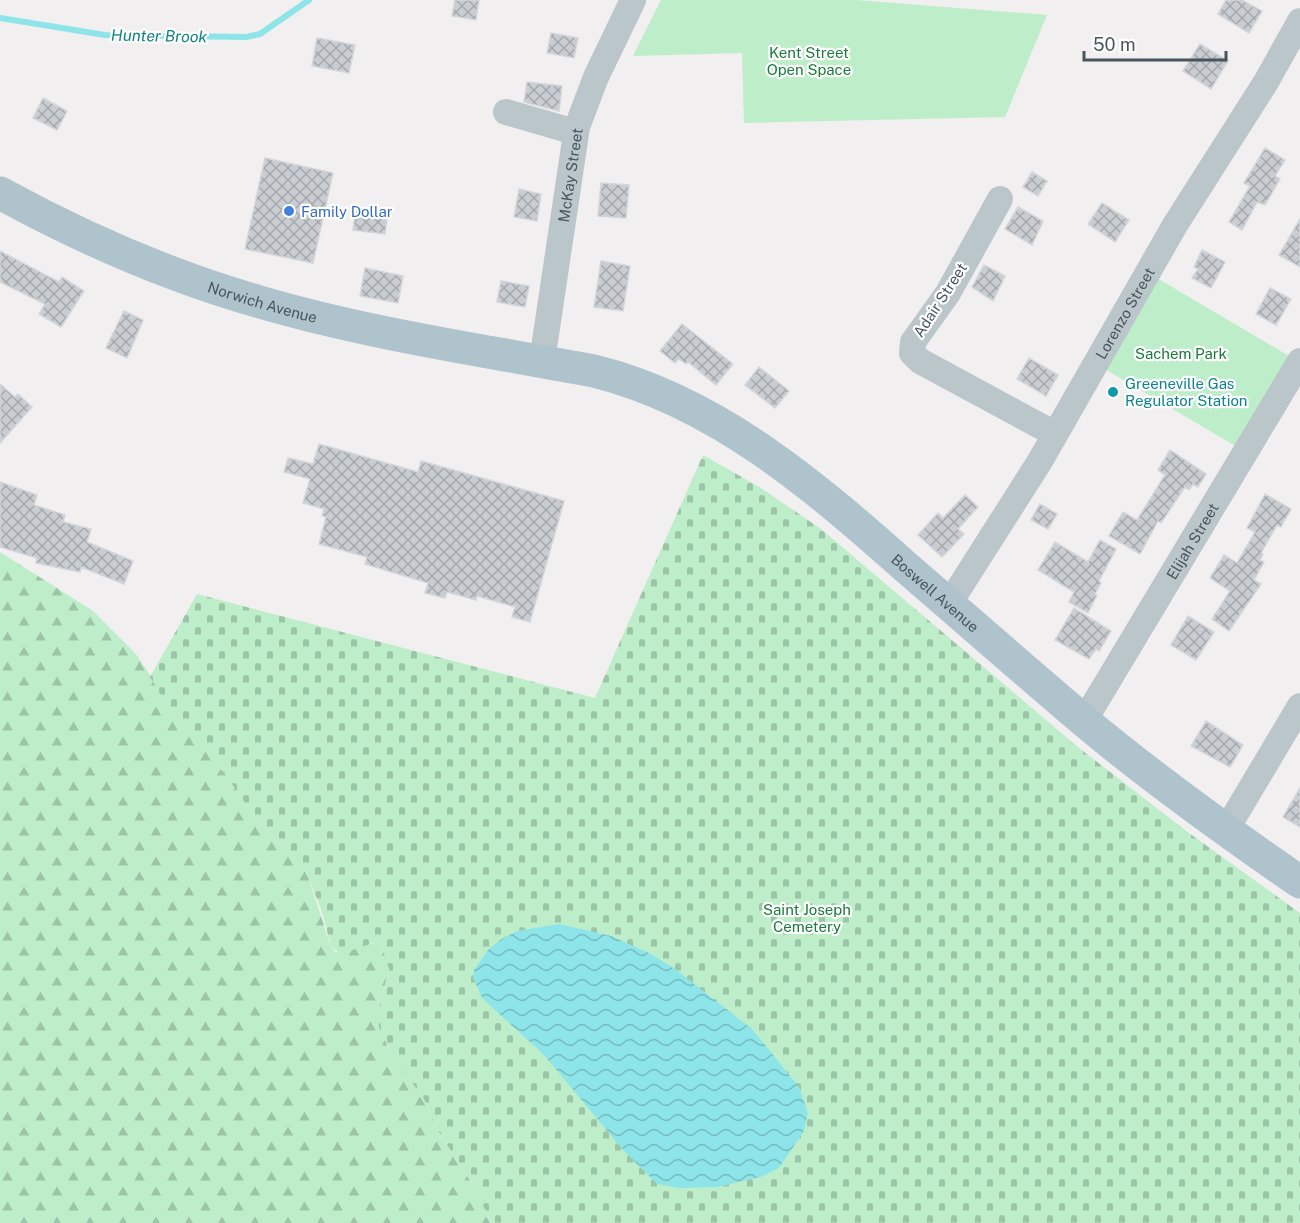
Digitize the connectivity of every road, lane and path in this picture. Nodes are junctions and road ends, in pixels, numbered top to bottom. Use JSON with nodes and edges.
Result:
{"nodes":[{"id":1,"x":633,"y":0,"type":"edge"},
{"id":2,"x":1300,"y":21,"type":"edge"},
{"id":3,"x":506,"y":112,"type":"dead end"},
{"id":4,"x":575,"y":132,"type":"junction"},
{"id":5,"x":0,"y":193,"type":"edge"},
{"id":6,"x":1000,"y":199,"type":"dead end"},
{"id":7,"x":542,"y":361,"type":"junction"},
{"id":8,"x":1300,"y":361,"type":"edge"},
{"id":9,"x":1055,"y":434,"type":"junction"},
{"id":10,"x":949,"y":604,"type":"junction"},
{"id":11,"x":1300,"y":706,"type":"edge"},
{"id":12,"x":1084,"y":721,"type":"junction"},
{"id":13,"x":1226,"y":830,"type":"junction"},
{"id":14,"x":1300,"y":882,"type":"edge"}],
"edges":[{"from":1,"to":4,"type":"street","name":"McKay Street"},
{"from":2,"to":9,"type":"street","name":"Lorenzo Street"},
{"from":3,"to":4,"type":"street"},
{"from":4,"to":7,"type":"street","name":"McKay Street"},
{"from":5,"to":7,"type":"main road","name":"Norwich Avenue"},
{"from":6,"to":9,"type":"street","name":"Adair Street"},
{"from":7,"to":10,"type":"main road","name":"Boswell Avenue"},
{"from":8,"to":12,"type":"street","name":"Elijah Street"},
{"from":9,"to":10,"type":"street","name":"Lorenzo Street"},
{"from":10,"to":12,"type":"main road","name":"Boswell Avenue"},
{"from":11,"to":13,"type":"street"},
{"from":12,"to":13,"type":"main road","name":"Boswell Avenue"},
{"from":13,"to":14,"type":"main road","name":"Boswell Avenue"}]}
